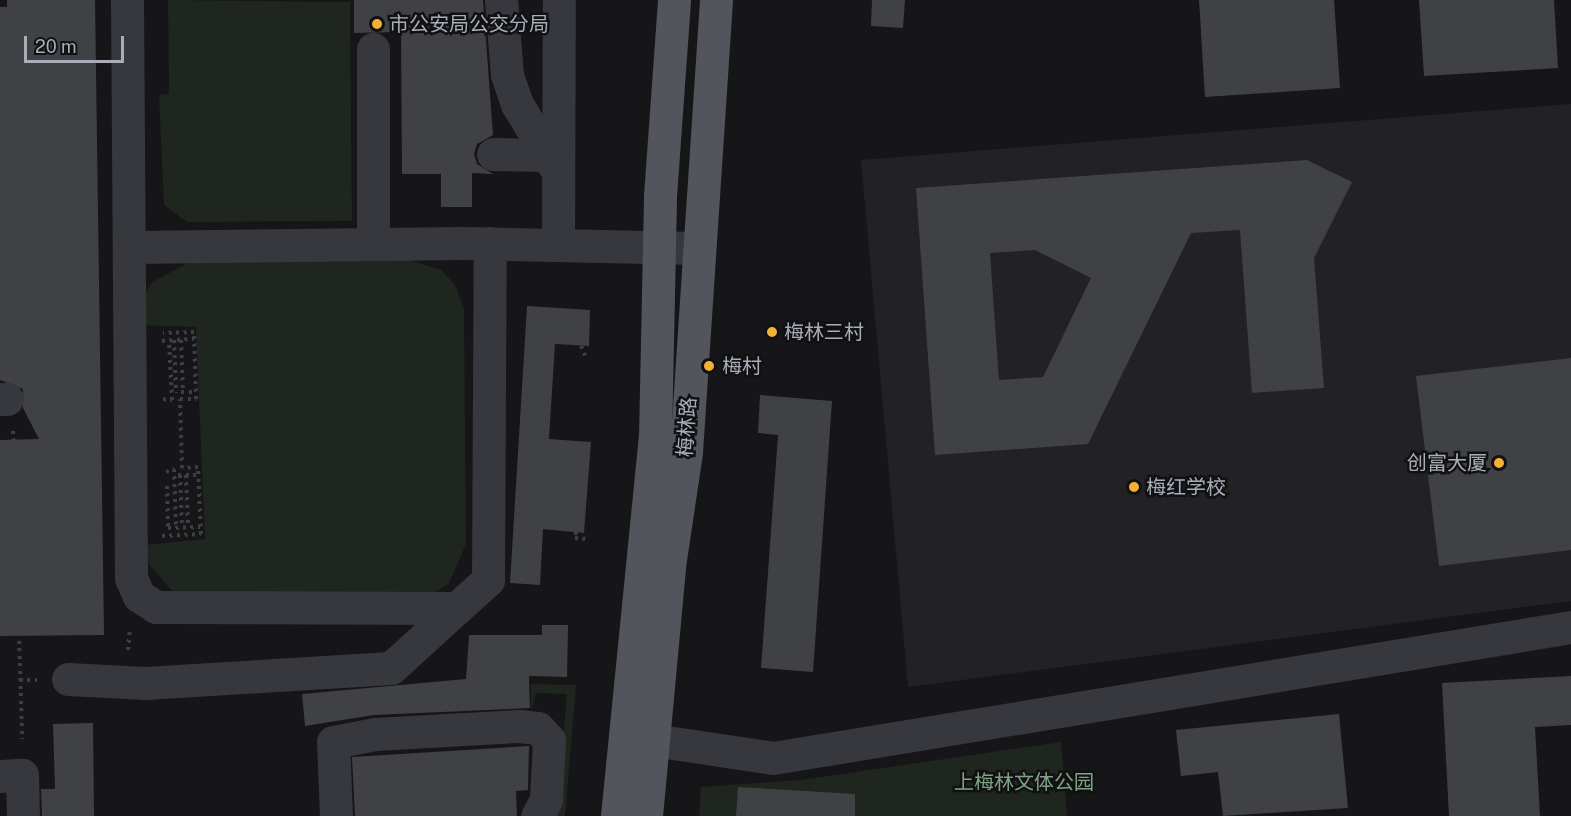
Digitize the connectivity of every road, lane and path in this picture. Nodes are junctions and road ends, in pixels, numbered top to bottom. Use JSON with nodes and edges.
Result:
{"nodes":[{"id":1,"x":127,"y":0,"type":"edge"},
{"id":2,"x":501,"y":0,"type":"edge"},
{"id":3,"x":559,"y":0,"type":"edge"},
{"id":4,"x":674,"y":0,"type":"edge"},
{"id":5,"x":716,"y":0,"type":"edge"},
{"id":6,"x":373,"y":49,"type":"dead end"},
{"id":7,"x":493,"y":154,"type":"dead end"},
{"id":8,"x":553,"y":163,"type":"junction"},
{"id":9,"x":490,"y":243,"type":"junction"},
{"id":10,"x":373,"y":244,"type":"junction"},
{"id":11,"x":558,"y":244,"type":"junction"},
{"id":12,"x":658,"y":246,"type":"junction"},
{"id":13,"x":129,"y":248,"type":"junction"},
{"id":14,"x":696,"y":248,"type":"junction"},
{"id":15,"x":157,"y":333,"type":"dead end"},
{"id":16,"x":194,"y":339,"type":"junction"},
{"id":17,"x":181,"y":340,"type":"junction"},
{"id":18,"x":578,"y":354,"type":"dead end"},
{"id":19,"x":585,"y":358,"type":"dead end"},
{"id":20,"x":183,"y":392,"type":"junction"},
{"id":21,"x":195,"y":392,"type":"junction"},
{"id":22,"x":174,"y":393,"type":"junction"},
{"id":23,"x":166,"y":400,"type":"dead end"},
{"id":24,"x":7,"y":407,"type":"edge"},
{"id":25,"x":177,"y":475,"type":"junction"},
{"id":26,"x":186,"y":475,"type":"junction"},
{"id":27,"x":198,"y":475,"type":"junction"},
{"id":28,"x":188,"y":527,"type":"junction"},
{"id":29,"x":200,"y":527,"type":"junction"},
{"id":30,"x":179,"y":528,"type":"junction"},
{"id":31,"x":576,"y":532,"type":"dead end"},
{"id":32,"x":165,"y":536,"type":"dead end"},
{"id":33,"x":589,"y":539,"type":"dead end"},
{"id":34,"x":457,"y":608,"type":"junction"},
{"id":35,"x":1571,"y":627,"type":"edge"},
{"id":36,"x":129,"y":630,"type":"dead end"},
{"id":37,"x":129,"y":642,"type":"dead end"},
{"id":38,"x":68,"y":679,"type":"dead end"},
{"id":39,"x":20,"y":680,"type":"junction"},
{"id":40,"x":29,"y":680,"type":"dead end"},
{"id":41,"x":22,"y":739,"type":"dead end"},
{"id":42,"x":653,"y":740,"type":"junction"},
{"id":43,"x":0,"y":776,"type":"edge"},
{"id":44,"x":23,"y":816,"type":"edge"},
{"id":45,"x":336,"y":816,"type":"edge"},
{"id":46,"x":537,"y":816,"type":"edge"},
{"id":47,"x":616,"y":816,"type":"edge"},
{"id":48,"x":646,"y":816,"type":"edge"}],
"edges":[{"from":1,"to":13,"type":"street"},
{"from":2,"to":8,"type":"street"},
{"from":3,"to":8,"type":"street"},
{"from":4,"to":12,"type":"main road","name":"梅林路"},
{"from":5,"to":14,"type":"main road","name":"梅林路"},
{"from":6,"to":10,"type":"street"},
{"from":7,"to":8,"type":"street"},
{"from":8,"to":11,"type":"street"},
{"from":9,"to":10,"type":"street"},
{"from":9,"to":11,"type":"street"},
{"from":9,"to":34,"type":"street"},
{"from":10,"to":13,"type":"street"},
{"from":11,"to":12,"type":"street"},
{"from":12,"to":14,"type":"street"},
{"from":12,"to":47,"type":"main road","name":"梅林路"},
{"from":13,"to":34,"type":"street"},
{"from":14,"to":42,"type":"main road","name":"梅林路"},
{"from":15,"to":16,"type":"path"},
{"from":16,"to":17,"type":"path"},
{"from":16,"to":21,"type":"path"},
{"from":17,"to":20,"type":"path"},
{"from":17,"to":22,"type":"path"},
{"from":18,"to":19,"type":"path"},
{"from":20,"to":21,"type":"path"},
{"from":20,"to":22,"type":"path"},
{"from":21,"to":27,"type":"path"},
{"from":22,"to":23,"type":"path"},
{"from":24,"to":39,"type":"path"},
{"from":25,"to":26,"type":"path"},
{"from":25,"to":30,"type":"path"},
{"from":25,"to":30,"type":"path"},
{"from":26,"to":27,"type":"path"},
{"from":26,"to":28,"type":"path"},
{"from":27,"to":29,"type":"path"},
{"from":28,"to":29,"type":"path"},
{"from":28,"to":30,"type":"path"},
{"from":29,"to":32,"type":"path"},
{"from":31,"to":33,"type":"path"},
{"from":34,"to":38,"type":"street"},
{"from":35,"to":42,"type":"street"},
{"from":36,"to":37,"type":"path"},
{"from":39,"to":40,"type":"path"},
{"from":39,"to":41,"type":"path"},
{"from":42,"to":48,"type":"main road","name":"梅林路"},
{"from":43,"to":44,"type":"street"},
{"from":45,"to":46,"type":"street"}]}
